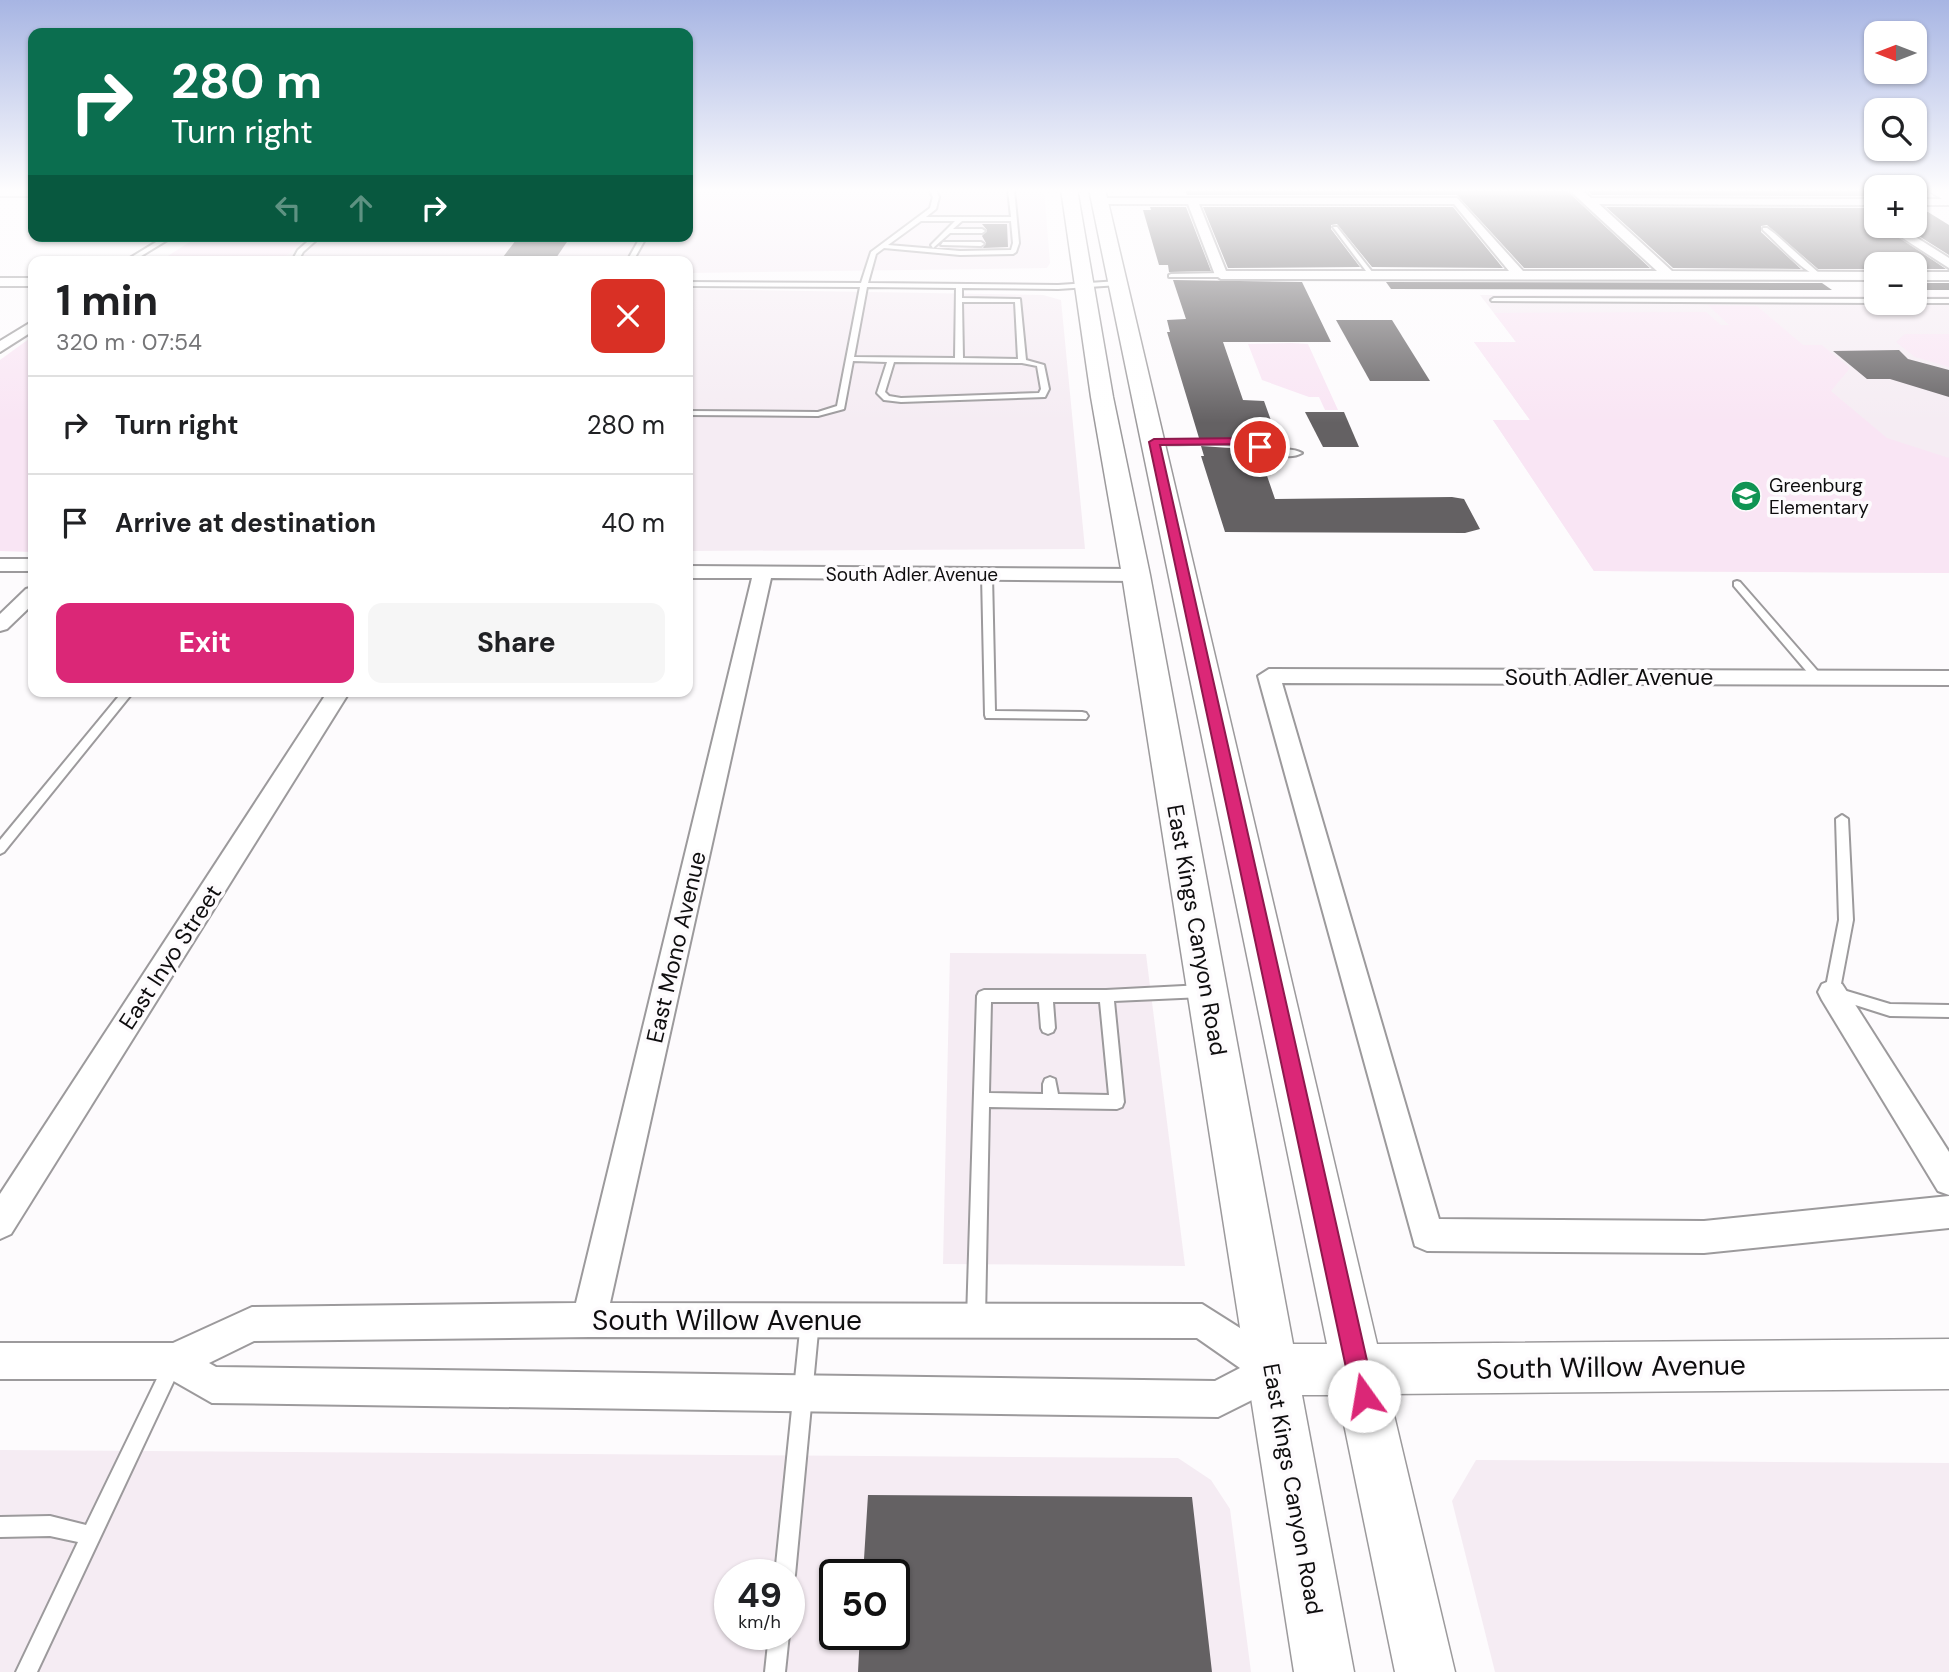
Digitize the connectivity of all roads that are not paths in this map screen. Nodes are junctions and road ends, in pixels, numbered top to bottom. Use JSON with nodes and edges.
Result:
{"nodes":[{"id":1,"x":869,"y":267,"type":"edge"},
{"id":2,"x":1081,"y":267,"type":"edge"},
{"id":3,"x":1115,"y":267,"type":"edge"},
{"id":4,"x":1218,"y":267,"type":"edge"},
{"id":5,"x":1366,"y":267,"type":"edge"},
{"id":6,"x":1512,"y":267,"type":"edge"},
{"id":7,"x":1660,"y":267,"type":"edge"},
{"id":8,"x":1807,"y":267,"type":"edge"},
{"id":9,"x":1371,"y":274,"type":"junction"},
{"id":10,"x":1221,"y":275,"type":"junction"},
{"id":11,"x":1519,"y":275,"type":"junction"},
{"id":12,"x":1669,"y":275,"type":"junction"},
{"id":13,"x":1818,"y":275,"type":"junction"},
{"id":14,"x":1171,"y":276,"type":"dead end"},
{"id":15,"x":1864,"y":276,"type":"edge"},
{"id":16,"x":1927,"y":276,"type":"edge"},
{"id":17,"x":1949,"y":276,"type":"edge"},
{"id":18,"x":693,"y":278,"type":"edge"},
{"id":19,"x":0,"y":282,"type":"edge"},
{"id":20,"x":28,"y":282,"type":"edge"},
{"id":21,"x":864,"y":282,"type":"junction"},
{"id":22,"x":1083,"y":283,"type":"junction"},
{"id":23,"x":1119,"y":283,"type":"junction"},
{"id":24,"x":693,"y":284,"type":"edge"},
{"id":25,"x":959,"y":286,"type":"junction"},
{"id":26,"x":959,"y":300,"type":"junction"},
{"id":27,"x":1494,"y":300,"type":"dead end"},
{"id":28,"x":1864,"y":301,"type":"edge"},
{"id":29,"x":1927,"y":301,"type":"edge"},
{"id":30,"x":1949,"y":301,"type":"edge"},
{"id":31,"x":28,"y":328,"type":"edge"},
{"id":32,"x":0,"y":348,"type":"edge"},
{"id":33,"x":849,"y":359,"type":"junction"},
{"id":34,"x":891,"y":359,"type":"junction"},
{"id":35,"x":959,"y":360,"type":"junction"},
{"id":36,"x":1022,"y":361,"type":"junction"},
{"id":37,"x":693,"y":413,"type":"edge"},
{"id":38,"x":1250,"y":441,"type":"junction"},
{"id":39,"x":1154,"y":442,"type":"junction"},
{"id":40,"x":1276,"y":443,"type":"dead end"},
{"id":41,"x":1298,"y":453,"type":"dead end"},
{"id":42,"x":0,"y":565,"type":"edge"},
{"id":43,"x":28,"y":565,"type":"edge"},
{"id":44,"x":693,"y":572,"type":"edge"},
{"id":45,"x":763,"y":573,"type":"junction"},
{"id":46,"x":987,"y":575,"type":"junction"},
{"id":47,"x":1136,"y":575,"type":"junction"},
{"id":48,"x":1737,"y":584,"type":"dead end"},
{"id":49,"x":28,"y":598,"type":"edge"},
{"id":50,"x":0,"y":625,"type":"edge"},
{"id":51,"x":1818,"y":678,"type":"junction"},
{"id":52,"x":1949,"y":678,"type":"edge"},
{"id":53,"x":124,"y":697,"type":"edge"},
{"id":54,"x":335,"y":697,"type":"edge"},
{"id":55,"x":1082,"y":716,"type":"dead end"},
{"id":56,"x":1842,"y":819,"type":"dead end"},
{"id":57,"x":0,"y":849,"type":"edge"},
{"id":58,"x":1207,"y":991,"type":"junction"},
{"id":59,"x":1832,"y":992,"type":"junction"},
{"id":60,"x":1106,"y":996,"type":"junction"},
{"id":61,"x":1046,"y":997,"type":"junction"},
{"id":62,"x":1949,"y":1011,"type":"edge"},
{"id":63,"x":1048,"y":1028,"type":"dead end"},
{"id":64,"x":1050,"y":1084,"type":"dead end"},
{"id":65,"x":984,"y":1100,"type":"junction"},
{"id":66,"x":1051,"y":1101,"type":"junction"},
{"id":67,"x":1949,"y":1180,"type":"edge"},
{"id":68,"x":1949,"y":1212,"type":"edge"},
{"id":69,"x":0,"y":1223,"type":"edge"},
{"id":70,"x":589,"y":1320,"type":"junction"},
{"id":71,"x":976,"y":1320,"type":"junction"},
{"id":72,"x":810,"y":1321,"type":"junction"},
{"id":73,"x":0,"y":1361,"type":"edge"},
{"id":74,"x":174,"y":1361,"type":"junction"},
{"id":75,"x":1949,"y":1364,"type":"edge"},
{"id":76,"x":1273,"y":1370,"type":"junction"},
{"id":77,"x":1358,"y":1371,"type":"junction"},
{"id":78,"x":802,"y":1394,"type":"junction"},
{"id":79,"x":0,"y":1527,"type":"edge"},
{"id":80,"x":91,"y":1536,"type":"junction"},
{"id":81,"x":787,"y":1559,"type":"edge"},
{"id":82,"x":777,"y":1650,"type":"edge"},
{"id":83,"x":26,"y":1672,"type":"edge"},
{"id":84,"x":775,"y":1672,"type":"edge"},
{"id":85,"x":1324,"y":1672,"type":"edge"},
{"id":86,"x":1425,"y":1672,"type":"edge"}],
"edges":[{"from":1,"to":21,"type":"lane"},
{"from":2,"to":22,"type":"main road","name":"East Kings Canyon Road"},
{"from":3,"to":23,"type":"main road"},
{"from":4,"to":10,"type":"street"},
{"from":5,"to":9,"type":"lane"},
{"from":6,"to":11,"type":"street"},
{"from":7,"to":12,"type":"street"},
{"from":8,"to":13,"type":"lane"},
{"from":9,"to":10,"type":"street"},
{"from":9,"to":11,"type":"street"},
{"from":10,"to":14,"type":"lane"},
{"from":11,"to":12,"type":"street"},
{"from":12,"to":13,"type":"street"},
{"from":13,"to":15,"type":"street"},
{"from":16,"to":17,"type":"street"},
{"from":18,"to":21,"type":"lane"},
{"from":19,"to":20,"type":"street"},
{"from":21,"to":22,"type":"lane"},
{"from":21,"to":24,"type":"lane"},
{"from":21,"to":25,"type":"lane"},
{"from":21,"to":33,"type":"lane"},
{"from":22,"to":23,"type":"lane"},
{"from":22,"to":25,"type":"lane"},
{"from":22,"to":47,"type":"main road","name":"East Kings Canyon Road"},
{"from":23,"to":39,"type":"main road"},
{"from":25,"to":26,"type":"lane"},
{"from":26,"to":35,"type":"lane"},
{"from":26,"to":36,"type":"lane"},
{"from":27,"to":28,"type":"lane"},
{"from":29,"to":30,"type":"lane"},
{"from":31,"to":32,"type":"street"},
{"from":33,"to":34,"type":"lane"},
{"from":33,"to":37,"type":"lane"},
{"from":34,"to":35,"type":"lane"},
{"from":34,"to":36,"type":"lane"},
{"from":35,"to":36,"type":"lane"},
{"from":38,"to":39,"type":"lane"},
{"from":38,"to":40,"type":"lane"},
{"from":38,"to":41,"type":"lane"},
{"from":39,"to":77,"type":"main road"},
{"from":42,"to":43,"type":"street"},
{"from":44,"to":45,"type":"street","name":"South Adler Avenue"},
{"from":45,"to":46,"type":"street","name":"South Adler Avenue"},
{"from":45,"to":70,"type":"street","name":"East Mono Avenue"},
{"from":46,"to":47,"type":"street","name":"South Adler Avenue"},
{"from":46,"to":55,"type":"lane"},
{"from":47,"to":58,"type":"main road","name":"East Kings Canyon Road"},
{"from":48,"to":51,"type":"lane"},
{"from":49,"to":50,"type":"street"},
{"from":51,"to":52,"type":"street","name":"South Adler Avenue"},
{"from":51,"to":68,"type":"street","name":"South Adler Avenue"},
{"from":53,"to":57,"type":"lane"},
{"from":54,"to":69,"type":"street","name":"East Inyo Street"},
{"from":56,"to":59,"type":"lane"},
{"from":58,"to":60,"type":"lane"},
{"from":58,"to":76,"type":"main road","name":"East Kings Canyon Road"},
{"from":59,"to":62,"type":"lane"},
{"from":59,"to":67,"type":"street"},
{"from":60,"to":61,"type":"lane"},
{"from":60,"to":66,"type":"lane"},
{"from":61,"to":63,"type":"lane"},
{"from":61,"to":65,"type":"lane"},
{"from":64,"to":66,"type":"lane"},
{"from":65,"to":66,"type":"lane"},
{"from":65,"to":71,"type":"lane"},
{"from":70,"to":72,"type":"street","name":"South Willow Avenue"},
{"from":70,"to":74,"type":"street","name":"South Willow Avenue"},
{"from":71,"to":72,"type":"street","name":"South Willow Avenue"},
{"from":71,"to":76,"type":"street","name":"South Willow Avenue"},
{"from":72,"to":78,"type":"lane"},
{"from":73,"to":74,"type":"street","name":"South Willow Avenue"},
{"from":74,"to":78,"type":"street","name":"South Willow Avenue"},
{"from":74,"to":80,"type":"lane"},
{"from":75,"to":77,"type":"main road","name":"South Willow Avenue"},
{"from":76,"to":77,"type":"main road","name":"South Willow Avenue"},
{"from":76,"to":78,"type":"street","name":"South Willow Avenue"},
{"from":76,"to":85,"type":"main road","name":"East Kings Canyon Road"},
{"from":77,"to":86,"type":"main road"},
{"from":78,"to":81,"type":"lane"},
{"from":79,"to":80,"type":"lane"},
{"from":80,"to":83,"type":"lane"},
{"from":82,"to":84,"type":"lane"}]}
